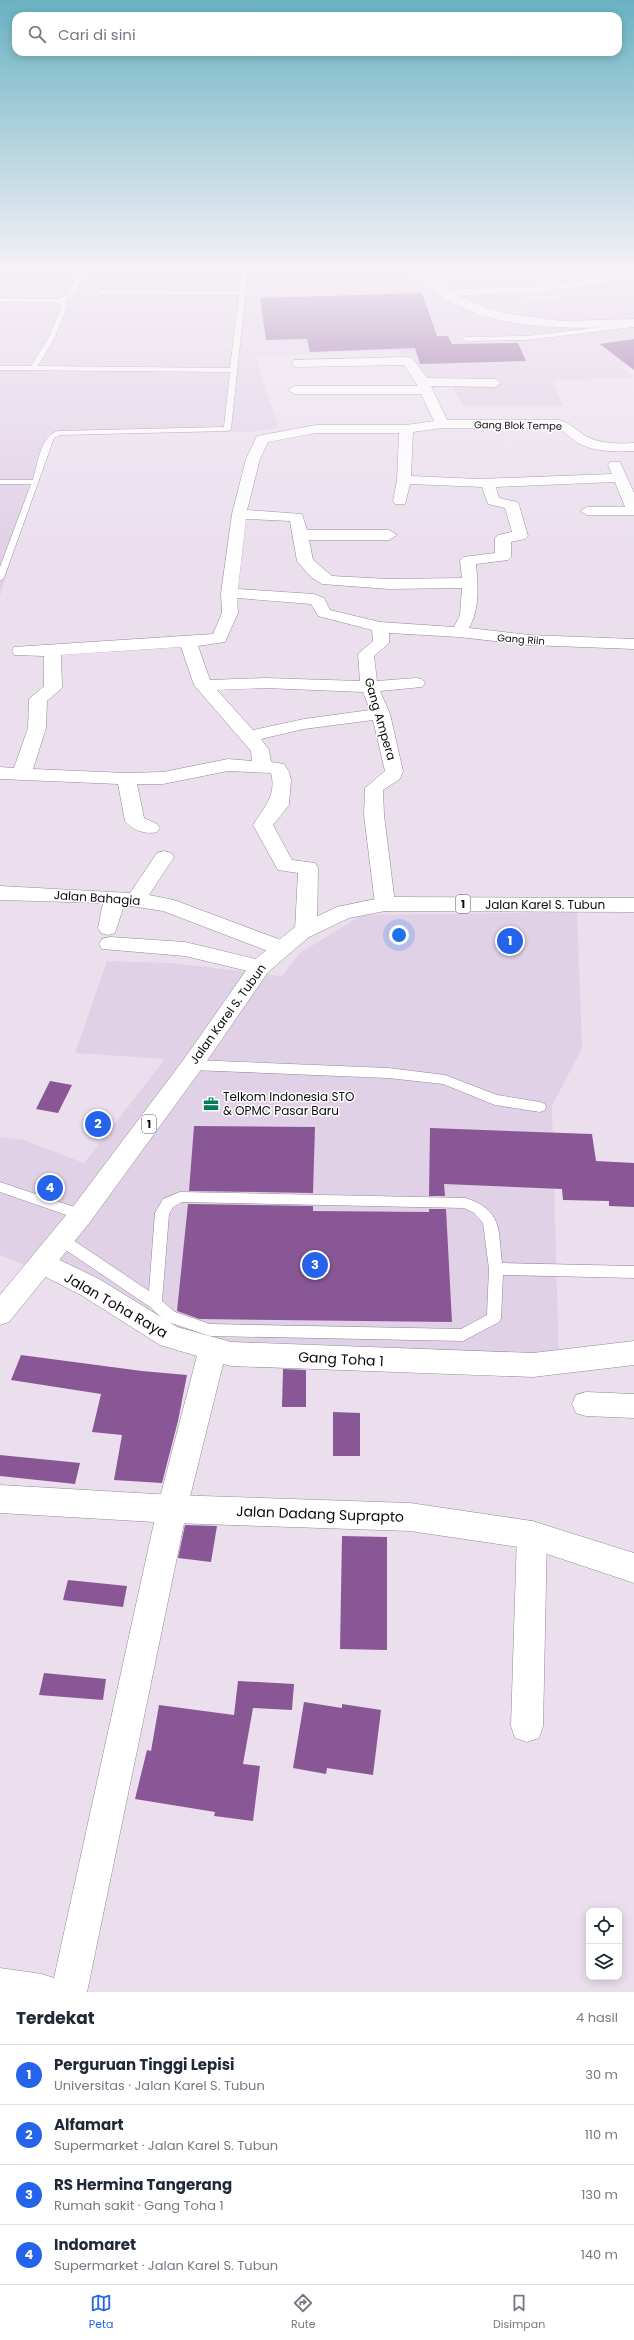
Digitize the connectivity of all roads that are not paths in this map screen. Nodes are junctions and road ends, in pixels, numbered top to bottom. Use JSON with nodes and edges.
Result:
{"nodes":[{"id":1,"x":37,"y":362,"type":"edge"},
{"id":2,"x":235,"y":362,"type":"edge"},
{"id":3,"x":335,"y":362,"type":"edge"},
{"id":4,"x":410,"y":362,"type":"edge"},
{"id":5,"x":298,"y":363,"type":"dead end"},
{"id":6,"x":0,"y":368,"type":"edge"},
{"id":7,"x":33,"y":369,"type":"junction"},
{"id":8,"x":234,"y":370,"type":"junction"},
{"id":9,"x":495,"y":383,"type":"dead end"},
{"id":10,"x":424,"y":386,"type":"junction"},
{"id":11,"x":295,"y":390,"type":"dead end"},
{"id":12,"x":442,"y":424,"type":"junction"},
{"id":13,"x":406,"y":429,"type":"junction"},
{"id":14,"x":634,"y":447,"type":"edge"},
{"id":15,"x":612,"y":448,"type":"junction"},
{"id":16,"x":404,"y":480,"type":"junction"},
{"id":17,"x":0,"y":482,"type":"edge"},
{"id":18,"x":36,"y":482,"type":"junction"},
{"id":19,"x":488,"y":483,"type":"junction"},
{"id":20,"x":626,"y":484,"type":"edge"},
{"id":21,"x":400,"y":501,"type":"dead end"},
{"id":22,"x":587,"y":511,"type":"dead end"},
{"id":23,"x":634,"y":511,"type":"edge"},
{"id":24,"x":239,"y":514,"type":"junction"},
{"id":25,"x":389,"y":534,"type":"dead end"},
{"id":26,"x":299,"y":535,"type":"junction"},
{"id":27,"x":0,"y":578,"type":"edge"},
{"id":28,"x":470,"y":583,"type":"junction"},
{"id":29,"x":229,"y":593,"type":"junction"},
{"id":30,"x":380,"y":627,"type":"junction"},
{"id":31,"x":459,"y":632,"type":"junction"},
{"id":32,"x":188,"y":642,"type":"junction"},
{"id":33,"x":634,"y":644,"type":"edge"},
{"id":34,"x":20,"y":651,"type":"dead end"},
{"id":35,"x":52,"y":651,"type":"junction"},
{"id":36,"x":416,"y":683,"type":"dead end"},
{"id":37,"x":203,"y":685,"type":"junction"},
{"id":38,"x":369,"y":687,"type":"junction"},
{"id":39,"x":381,"y":714,"type":"junction"},
{"id":40,"x":248,"y":737,"type":"junction"},
{"id":41,"x":262,"y":767,"type":"junction"},
{"id":42,"x":0,"y":772,"type":"edge"},
{"id":43,"x":22,"y":773,"type":"junction"},
{"id":44,"x":127,"y":779,"type":"junction"},
{"id":45,"x":150,"y":828,"type":"dead end"},
{"id":46,"x":164,"y":857,"type":"dead end"},
{"id":47,"x":0,"y":893,"type":"edge"},
{"id":48,"x":115,"y":897,"type":"junction"},
{"id":49,"x":136,"y":899,"type":"junction"},
{"id":50,"x":385,"y":904,"type":"junction"},
{"id":51,"x":634,"y":906,"type":"edge"},
{"id":52,"x":306,"y":930,"type":"junction"},
{"id":53,"x":281,"y":948,"type":"junction"},
{"id":54,"x":260,"y":967,"type":"junction"},
{"id":55,"x":192,"y":1065,"type":"junction"},
{"id":56,"x":540,"y":1107,"type":"dead end"},
{"id":57,"x":0,"y":1186,"type":"edge"},
{"id":58,"x":81,"y":1215,"type":"junction"},
{"id":59,"x":62,"y":1240,"type":"junction"},
{"id":60,"x":43,"y":1263,"type":"junction"},
{"id":61,"x":496,"y":1268,"type":"junction"},
{"id":62,"x":634,"y":1272,"type":"edge"},
{"id":63,"x":155,"y":1303,"type":"junction"},
{"id":64,"x":0,"y":1314,"type":"edge"},
{"id":65,"x":213,"y":1349,"type":"junction"},
{"id":66,"x":634,"y":1353,"type":"edge"},
{"id":67,"x":586,"y":1404,"type":"dead end"},
{"id":68,"x":634,"y":1406,"type":"edge"},
{"id":69,"x":0,"y":1499,"type":"edge"},
{"id":70,"x":172,"y":1509,"type":"junction"},
{"id":71,"x":532,"y":1535,"type":"junction"},
{"id":72,"x":634,"y":1568,"type":"edge"},
{"id":73,"x":527,"y":1726,"type":"dead end"},
{"id":74,"x":0,"y":1986,"type":"edge"},
{"id":75,"x":42,"y":1992,"type":"edge"},
{"id":76,"x":69,"y":1992,"type":"edge"}],
"edges":[{"from":1,"to":7,"type":"lane"},
{"from":2,"to":8,"type":"lane"},
{"from":3,"to":5,"type":"main road"},
{"from":4,"to":10,"type":"main road"},
{"from":6,"to":7,"type":"lane"},
{"from":7,"to":8,"type":"lane"},
{"from":8,"to":18,"type":"lane"},
{"from":9,"to":10,"type":"main road"},
{"from":10,"to":11,"type":"main road"},
{"from":10,"to":12,"type":"main road"},
{"from":12,"to":13,"type":"main road","name":"Gang Blok Tempe"},
{"from":12,"to":15,"type":"main road","name":"Gang Blok Tempe"},
{"from":13,"to":16,"type":"main road"},
{"from":13,"to":24,"type":"main road","name":"Gang Blok Tempe"},
{"from":14,"to":15,"type":"main road"},
{"from":15,"to":20,"type":"main road"},
{"from":16,"to":19,"type":"main road"},
{"from":16,"to":21,"type":"main road"},
{"from":17,"to":18,"type":"lane"},
{"from":18,"to":27,"type":"lane"},
{"from":19,"to":20,"type":"main road"},
{"from":19,"to":28,"type":"main road"},
{"from":20,"to":23,"type":"main road"},
{"from":22,"to":23,"type":"main road"},
{"from":24,"to":26,"type":"main road"},
{"from":24,"to":29,"type":"main road"},
{"from":25,"to":26,"type":"main road"},
{"from":26,"to":28,"type":"main road"},
{"from":28,"to":31,"type":"main road"},
{"from":29,"to":30,"type":"main road","name":"Gang Riin"},
{"from":29,"to":32,"type":"main road"},
{"from":30,"to":31,"type":"main road","name":"Gang Riin"},
{"from":30,"to":38,"type":"main road","name":"Gang Ampera"},
{"from":31,"to":33,"type":"main road","name":"Gang Riin"},
{"from":32,"to":35,"type":"main road"},
{"from":32,"to":37,"type":"main road"},
{"from":34,"to":35,"type":"main road"},
{"from":35,"to":43,"type":"main road"},
{"from":36,"to":38,"type":"main road"},
{"from":37,"to":38,"type":"main road"},
{"from":37,"to":40,"type":"main road"},
{"from":38,"to":39,"type":"main road","name":"Gang Ampera"},
{"from":39,"to":40,"type":"main road"},
{"from":39,"to":50,"type":"main road","name":"Gang Ampera"},
{"from":40,"to":41,"type":"main road"},
{"from":41,"to":44,"type":"main road"},
{"from":41,"to":52,"type":"main road"},
{"from":42,"to":43,"type":"main road"},
{"from":43,"to":44,"type":"main road"},
{"from":44,"to":45,"type":"main road"},
{"from":46,"to":49,"type":"main road"},
{"from":47,"to":48,"type":"main road","name":"Jalan Bahagia"},
{"from":48,"to":49,"type":"main road","name":"Jalan Bahagia"},
{"from":48,"to":54,"type":"main road"},
{"from":49,"to":53,"type":"main road","name":"Jalan Bahagia"},
{"from":50,"to":51,"type":"main road","name":"Jalan Karel S. Tubun","number":"1"},
{"from":50,"to":52,"type":"main road","name":"Jalan Karel S. Tubun","number":"1"},
{"from":52,"to":53,"type":"main road","name":"Jalan Karel S. Tubun","number":"1"},
{"from":53,"to":54,"type":"main road","name":"Jalan Karel S. Tubun","number":"1"},
{"from":54,"to":55,"type":"main road","name":"Jalan Karel S. Tubun","number":"1"},
{"from":55,"to":56,"type":"lane"},
{"from":55,"to":58,"type":"main road","name":"Jalan Karel S. Tubun","number":"1"},
{"from":57,"to":58,"type":"lane"},
{"from":58,"to":59,"type":"main road","name":"Jalan Karel S. Tubun","number":"1"},
{"from":59,"to":60,"type":"main road","name":"Jalan Karel S. Tubun","number":"1"},
{"from":59,"to":63,"type":"lane"},
{"from":60,"to":64,"type":"main road","name":"Jalan Karel S. Tubun","number":"1"},
{"from":60,"to":65,"type":"main road","name":"Jalan Toha Raya"},
{"from":61,"to":62,"type":"lane"},
{"from":61,"to":63,"type":"lane"},
{"from":61,"to":63,"type":"lane"},
{"from":65,"to":66,"type":"main road","name":"Gang Toha 1"},
{"from":65,"to":70,"type":"main road"},
{"from":67,"to":68,"type":"main road"},
{"from":69,"to":70,"type":"main road","name":"Jalan Dadang Suprapto"},
{"from":70,"to":71,"type":"main road","name":"Jalan Dadang Suprapto"},
{"from":70,"to":76,"type":"main road"},
{"from":71,"to":72,"type":"main road","name":"Jalan Dadang Suprapto"},
{"from":71,"to":73,"type":"main road"},
{"from":74,"to":75,"type":"main road"}]}
